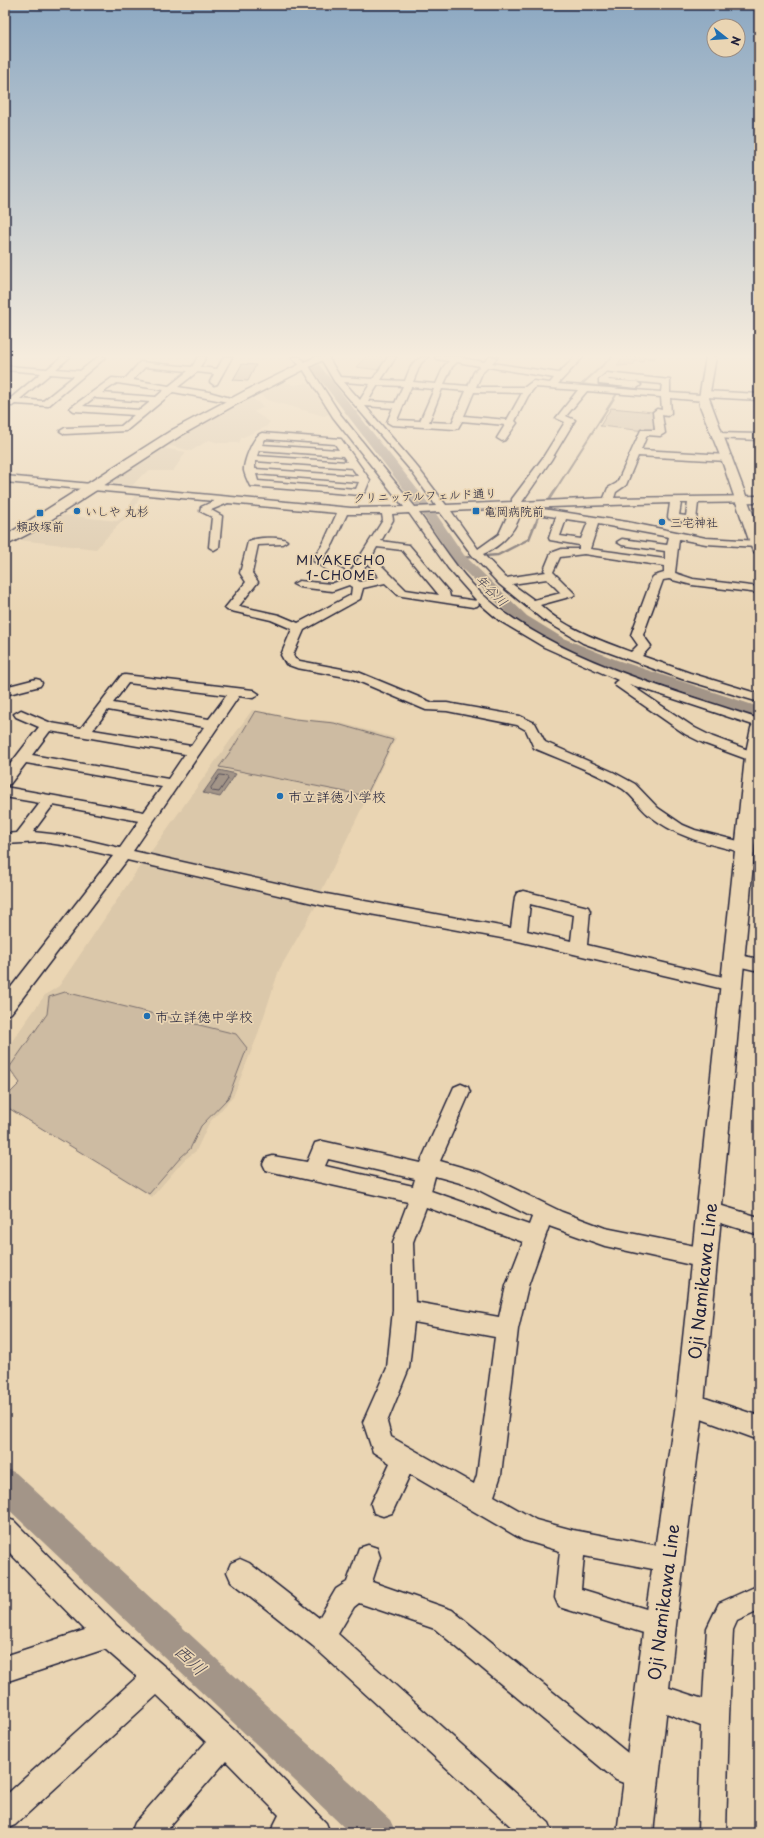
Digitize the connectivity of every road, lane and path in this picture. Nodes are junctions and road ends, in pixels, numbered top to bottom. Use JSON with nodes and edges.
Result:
{"nodes":[{"id":1,"x":161,"y":443,"type":"edge"},
{"id":2,"x":258,"y":443,"type":"edge"},
{"id":3,"x":339,"y":443,"type":"edge"},
{"id":4,"x":359,"y":443,"type":"edge"},
{"id":5,"x":391,"y":443,"type":"edge"},
{"id":6,"x":556,"y":443,"type":"edge"},
{"id":7,"x":640,"y":443,"type":"edge"},
{"id":8,"x":720,"y":443,"type":"edge"},
{"id":9,"x":636,"y":453,"type":"junction"},
{"id":10,"x":250,"y":458,"type":"junction"},
{"id":11,"x":727,"y":458,"type":"junction"},
{"id":12,"x":355,"y":465,"type":"junction"},
{"id":13,"x":249,"y":471,"type":"junction"},
{"id":14,"x":5,"y":480,"type":"edge"},
{"id":15,"x":365,"y":480,"type":"junction"},
{"id":16,"x":92,"y":488,"type":"junction"},
{"id":17,"x":299,"y":488,"type":"junction"},
{"id":18,"x":360,"y":492,"type":"junction"},
{"id":19,"x":742,"y":499,"type":"junction"},
{"id":20,"x":759,"y":499,"type":"edge"},
{"id":21,"x":225,"y":500,"type":"junction"},
{"id":22,"x":676,"y":500,"type":"junction"},
{"id":23,"x":693,"y":500,"type":"junction"},
{"id":24,"x":608,"y":501,"type":"junction"},
{"id":25,"x":516,"y":505,"type":"junction"},
{"id":26,"x":288,"y":506,"type":"junction"},
{"id":27,"x":439,"y":509,"type":"junction"},
{"id":28,"x":347,"y":510,"type":"junction"},
{"id":29,"x":414,"y":510,"type":"junction"},
{"id":30,"x":386,"y":511,"type":"junction"},
{"id":31,"x":562,"y":515,"type":"junction"},
{"id":32,"x":594,"y":520,"type":"junction"},
{"id":33,"x":627,"y":525,"type":"junction"},
{"id":34,"x":674,"y":536,"type":"junction"},
{"id":35,"x":282,"y":541,"type":"dead end"},
{"id":36,"x":5,"y":542,"type":"edge"},
{"id":37,"x":374,"y":542,"type":"junction"},
{"id":38,"x":622,"y":542,"type":"junction"},
{"id":39,"x":585,"y":547,"type":"junction"},
{"id":40,"x":758,"y":547,"type":"edge"},
{"id":41,"x":214,"y":548,"type":"dead end"},
{"id":42,"x":671,"y":549,"type":"junction"},
{"id":43,"x":476,"y":553,"type":"junction"},
{"id":44,"x":366,"y":556,"type":"junction"},
{"id":45,"x":618,"y":556,"type":"junction"},
{"id":46,"x":669,"y":569,"type":"junction"},
{"id":47,"x":550,"y":570,"type":"dead end"},
{"id":48,"x":387,"y":579,"type":"junction"},
{"id":49,"x":503,"y":582,"type":"junction"},
{"id":50,"x":354,"y":583,"type":"junction"},
{"id":51,"x":300,"y":584,"type":"dead end"},
{"id":52,"x":759,"y":590,"type":"edge"},
{"id":53,"x":444,"y":600,"type":"junction"},
{"id":54,"x":473,"y":604,"type":"dead end"},
{"id":55,"x":532,"y":604,"type":"junction"},
{"id":56,"x":299,"y":628,"type":"junction"},
{"id":57,"x":575,"y":657,"type":"junction"},
{"id":58,"x":633,"y":657,"type":"junction"},
{"id":59,"x":36,"y":683,"type":"dead end"},
{"id":60,"x":5,"y":691,"type":"edge"},
{"id":61,"x":234,"y":692,"type":"junction"},
{"id":62,"x":253,"y":694,"type":"dead end"},
{"id":63,"x":759,"y":698,"type":"edge"},
{"id":64,"x":105,"y":706,"type":"junction"},
{"id":65,"x":21,"y":714,"type":"dead end"},
{"id":66,"x":759,"y":723,"type":"edge"},
{"id":67,"x":213,"y":724,"type":"junction"},
{"id":68,"x":47,"y":726,"type":"junction"},
{"id":69,"x":759,"y":728,"type":"edge"},
{"id":70,"x":84,"y":733,"type":"junction"},
{"id":71,"x":194,"y":751,"type":"junction"},
{"id":72,"x":754,"y":757,"type":"junction"},
{"id":73,"x":22,"y":758,"type":"junction"},
{"id":74,"x":5,"y":781,"type":"edge"},
{"id":75,"x":172,"y":784,"type":"junction"},
{"id":76,"x":5,"y":792,"type":"edge"},
{"id":77,"x":50,"y":800,"type":"junction"},
{"id":78,"x":149,"y":818,"type":"junction"},
{"id":79,"x":21,"y":838,"type":"junction"},
{"id":80,"x":5,"y":839,"type":"edge"},
{"id":81,"x":745,"y":848,"type":"junction"},
{"id":82,"x":124,"y":854,"type":"junction"},
{"id":83,"x":518,"y":935,"type":"junction"},
{"id":84,"x":578,"y":948,"type":"junction"},
{"id":85,"x":734,"y":960,"type":"junction"},
{"id":86,"x":759,"y":965,"type":"edge"},
{"id":87,"x":732,"y":985,"type":"junction"},
{"id":88,"x":5,"y":1008,"type":"edge"},
{"id":89,"x":461,"y":1092,"type":"dead end"},
{"id":90,"x":273,"y":1164,"type":"dead end"},
{"id":91,"x":426,"y":1170,"type":"junction"},
{"id":92,"x":313,"y":1172,"type":"junction"},
{"id":93,"x":420,"y":1196,"type":"junction"},
{"id":94,"x":709,"y":1211,"type":"junction"},
{"id":95,"x":544,"y":1212,"type":"junction"},
{"id":96,"x":759,"y":1226,"type":"edge"},
{"id":97,"x":535,"y":1237,"type":"junction"},
{"id":98,"x":705,"y":1258,"type":"junction"},
{"id":99,"x":404,"y":1310,"type":"junction"},
{"id":100,"x":508,"y":1329,"type":"junction"},
{"id":101,"x":690,"y":1404,"type":"junction"},
{"id":102,"x":759,"y":1428,"type":"edge"},
{"id":103,"x":405,"y":1458,"type":"junction"},
{"id":104,"x":480,"y":1502,"type":"junction"},
{"id":105,"x":383,"y":1504,"type":"dead end"},
{"id":106,"x":5,"y":1530,"type":"edge"},
{"id":107,"x":573,"y":1542,"type":"junction"},
{"id":108,"x":368,"y":1557,"type":"dead end"},
{"id":109,"x":669,"y":1560,"type":"junction"},
{"id":110,"x":240,"y":1572,"type":"dead end"},
{"id":111,"x":357,"y":1590,"type":"junction"},
{"id":112,"x":759,"y":1598,"type":"edge"},
{"id":113,"x":660,"y":1625,"type":"junction"},
{"id":114,"x":108,"y":1635,"type":"junction"},
{"id":115,"x":322,"y":1637,"type":"junction"},
{"id":116,"x":5,"y":1669,"type":"edge"},
{"id":117,"x":157,"y":1677,"type":"junction"},
{"id":118,"x":652,"y":1695,"type":"junction"},
{"id":119,"x":715,"y":1717,"type":"junction"},
{"id":120,"x":225,"y":1741,"type":"junction"},
{"id":121,"x":642,"y":1776,"type":"junction"},
{"id":122,"x":5,"y":1814,"type":"edge"},
{"id":123,"x":290,"y":1823,"type":"edge"},
{"id":124,"x":145,"y":1833,"type":"edge"},
{"id":125,"x":316,"y":1833,"type":"edge"},
{"id":126,"x":539,"y":1833,"type":"edge"},
{"id":127,"x":635,"y":1833,"type":"edge"},
{"id":128,"x":712,"y":1833,"type":"edge"}],
"edges":[{"from":1,"to":16,"type":"highway"},
{"from":2,"to":10,"type":"street"},
{"from":3,"to":12,"type":"street"},
{"from":4,"to":29,"type":"street"},
{"from":5,"to":27,"type":"street"},
{"from":6,"to":25,"type":"street"},
{"from":7,"to":9,"type":"street"},
{"from":8,"to":11,"type":"main road"},
{"from":9,"to":11,"type":"street"},
{"from":9,"to":24,"type":"street"},
{"from":10,"to":12,"type":"street"},
{"from":10,"to":13,"type":"street"},
{"from":11,"to":19,"type":"main road"},
{"from":12,"to":15,"type":"street"},
{"from":13,"to":15,"type":"street"},
{"from":13,"to":17,"type":"street"},
{"from":14,"to":16,"type":"street","name":"クリニッテルフェルド通り"},
{"from":15,"to":18,"type":"street"},
{"from":16,"to":21,"type":"street","name":"クリニッテルフェルド通り"},
{"from":16,"to":36,"type":"highway"},
{"from":17,"to":18,"type":"street"},
{"from":17,"to":26,"type":"street"},
{"from":18,"to":28,"type":"street"},
{"from":19,"to":20,"type":"street","name":"クリニッテルフェルド通り"},
{"from":19,"to":23,"type":"street","name":"クリニッテルフェルド通り"},
{"from":19,"to":40,"type":"main road"},
{"from":21,"to":26,"type":"street","name":"クリニッテルフェルド通り"},
{"from":21,"to":41,"type":"street"},
{"from":22,"to":23,"type":"street","name":"クリニッテルフェルド通り"},
{"from":22,"to":23,"type":"street"},
{"from":22,"to":24,"type":"street","name":"クリニッテルフェルド通り"},
{"from":24,"to":25,"type":"street","name":"クリニッテルフェルド通り"},
{"from":25,"to":27,"type":"street","name":"クリニッテルフェルド通り"},
{"from":25,"to":31,"type":"street"},
{"from":25,"to":43,"type":"street"},
{"from":26,"to":28,"type":"street","name":"クリニッテルフェルド通り"},
{"from":27,"to":29,"type":"street","name":"クリニッテルフェルド通り"},
{"from":27,"to":43,"type":"street"},
{"from":28,"to":30,"type":"street","name":"クリニッテルフェルド通り"},
{"from":28,"to":50,"type":"street"},
{"from":29,"to":30,"type":"street","name":"クリニッテルフェルド通り"},
{"from":29,"to":57,"type":"street"},
{"from":30,"to":37,"type":"street"},
{"from":31,"to":32,"type":"street"},
{"from":31,"to":39,"type":"street"},
{"from":32,"to":33,"type":"street"},
{"from":32,"to":39,"type":"street"},
{"from":33,"to":34,"type":"street"},
{"from":33,"to":38,"type":"street"},
{"from":34,"to":40,"type":"street"},
{"from":34,"to":42,"type":"street"},
{"from":35,"to":56,"type":"street"},
{"from":37,"to":44,"type":"street"},
{"from":37,"to":53,"type":"street"},
{"from":38,"to":42,"type":"street"},
{"from":38,"to":45,"type":"street"},
{"from":39,"to":45,"type":"street"},
{"from":39,"to":47,"type":"street"},
{"from":42,"to":46,"type":"street"},
{"from":43,"to":49,"type":"street"},
{"from":44,"to":48,"type":"street"},
{"from":44,"to":50,"type":"street"},
{"from":45,"to":46,"type":"street"},
{"from":46,"to":52,"type":"street"},
{"from":46,"to":58,"type":"street"},
{"from":48,"to":50,"type":"street"},
{"from":48,"to":53,"type":"street"},
{"from":49,"to":55,"type":"street"},
{"from":49,"to":55,"type":"street"},
{"from":50,"to":51,"type":"street"},
{"from":50,"to":56,"type":"street"},
{"from":53,"to":54,"type":"street"},
{"from":55,"to":58,"type":"street"},
{"from":56,"to":81,"type":"street"},
{"from":57,"to":66,"type":"street"},
{"from":57,"to":72,"type":"street"},
{"from":58,"to":63,"type":"street"},
{"from":59,"to":60,"type":"street"},
{"from":61,"to":62,"type":"street"},
{"from":61,"to":64,"type":"street"},
{"from":61,"to":67,"type":"street"},
{"from":64,"to":67,"type":"street"},
{"from":64,"to":70,"type":"street"},
{"from":65,"to":68,"type":"street"},
{"from":67,"to":71,"type":"street"},
{"from":68,"to":70,"type":"street"},
{"from":68,"to":73,"type":"street"},
{"from":69,"to":72,"type":"main road","name":"Oji Namikawa Line"},
{"from":70,"to":71,"type":"street"},
{"from":71,"to":75,"type":"street"},
{"from":72,"to":81,"type":"main road","name":"Oji Namikawa Line"},
{"from":73,"to":74,"type":"street"},
{"from":73,"to":75,"type":"street"},
{"from":75,"to":78,"type":"street"},
{"from":76,"to":77,"type":"street"},
{"from":77,"to":78,"type":"street"},
{"from":77,"to":79,"type":"street"},
{"from":78,"to":82,"type":"street"},
{"from":79,"to":80,"type":"street"},
{"from":79,"to":82,"type":"street"},
{"from":81,"to":85,"type":"main road","name":"Oji Namikawa Line"},
{"from":82,"to":83,"type":"street"},
{"from":82,"to":88,"type":"street"},
{"from":83,"to":84,"type":"street"},
{"from":83,"to":84,"type":"street"},
{"from":84,"to":87,"type":"street"},
{"from":85,"to":86,"type":"street"},
{"from":85,"to":87,"type":"main road","name":"Oji Namikawa Line"},
{"from":87,"to":94,"type":"main road","name":"Oji Namikawa Line"},
{"from":89,"to":91,"type":"street"},
{"from":90,"to":92,"type":"street"},
{"from":91,"to":92,"type":"street"},
{"from":91,"to":93,"type":"street"},
{"from":91,"to":95,"type":"street"},
{"from":92,"to":93,"type":"street"},
{"from":93,"to":97,"type":"street"},
{"from":93,"to":99,"type":"street"},
{"from":94,"to":96,"type":"street"},
{"from":94,"to":98,"type":"main road","name":"Oji Namikawa Line"},
{"from":95,"to":97,"type":"street"},
{"from":95,"to":98,"type":"street"},
{"from":97,"to":100,"type":"street"},
{"from":98,"to":101,"type":"main road","name":"Oji Namikawa Line"},
{"from":99,"to":100,"type":"street"},
{"from":99,"to":103,"type":"street"},
{"from":100,"to":104,"type":"street"},
{"from":101,"to":102,"type":"street"},
{"from":101,"to":109,"type":"main road","name":"Oji Namikawa Line"},
{"from":103,"to":104,"type":"street"},
{"from":103,"to":105,"type":"street"},
{"from":104,"to":107,"type":"street"},
{"from":106,"to":114,"type":"street"},
{"from":107,"to":109,"type":"street"},
{"from":107,"to":113,"type":"street"},
{"from":108,"to":111,"type":"street"},
{"from":109,"to":113,"type":"main road","name":"Oji Namikawa Line"},
{"from":110,"to":115,"type":"street"},
{"from":111,"to":115,"type":"street"},
{"from":111,"to":121,"type":"street"},
{"from":112,"to":119,"type":"street"},
{"from":113,"to":118,"type":"main road","name":"Oji Namikawa Line"},
{"from":114,"to":116,"type":"street"},
{"from":114,"to":117,"type":"street"},
{"from":115,"to":126,"type":"street"},
{"from":117,"to":120,"type":"street"},
{"from":117,"to":122,"type":"street"},
{"from":118,"to":119,"type":"street"},
{"from":118,"to":121,"type":"main road","name":"Oji Namikawa Line"},
{"from":119,"to":128,"type":"street"},
{"from":120,"to":123,"type":"street"},
{"from":120,"to":124,"type":"street"},
{"from":121,"to":127,"type":"main road","name":"Oji Namikawa Line"},
{"from":123,"to":125,"type":"street"}]}
